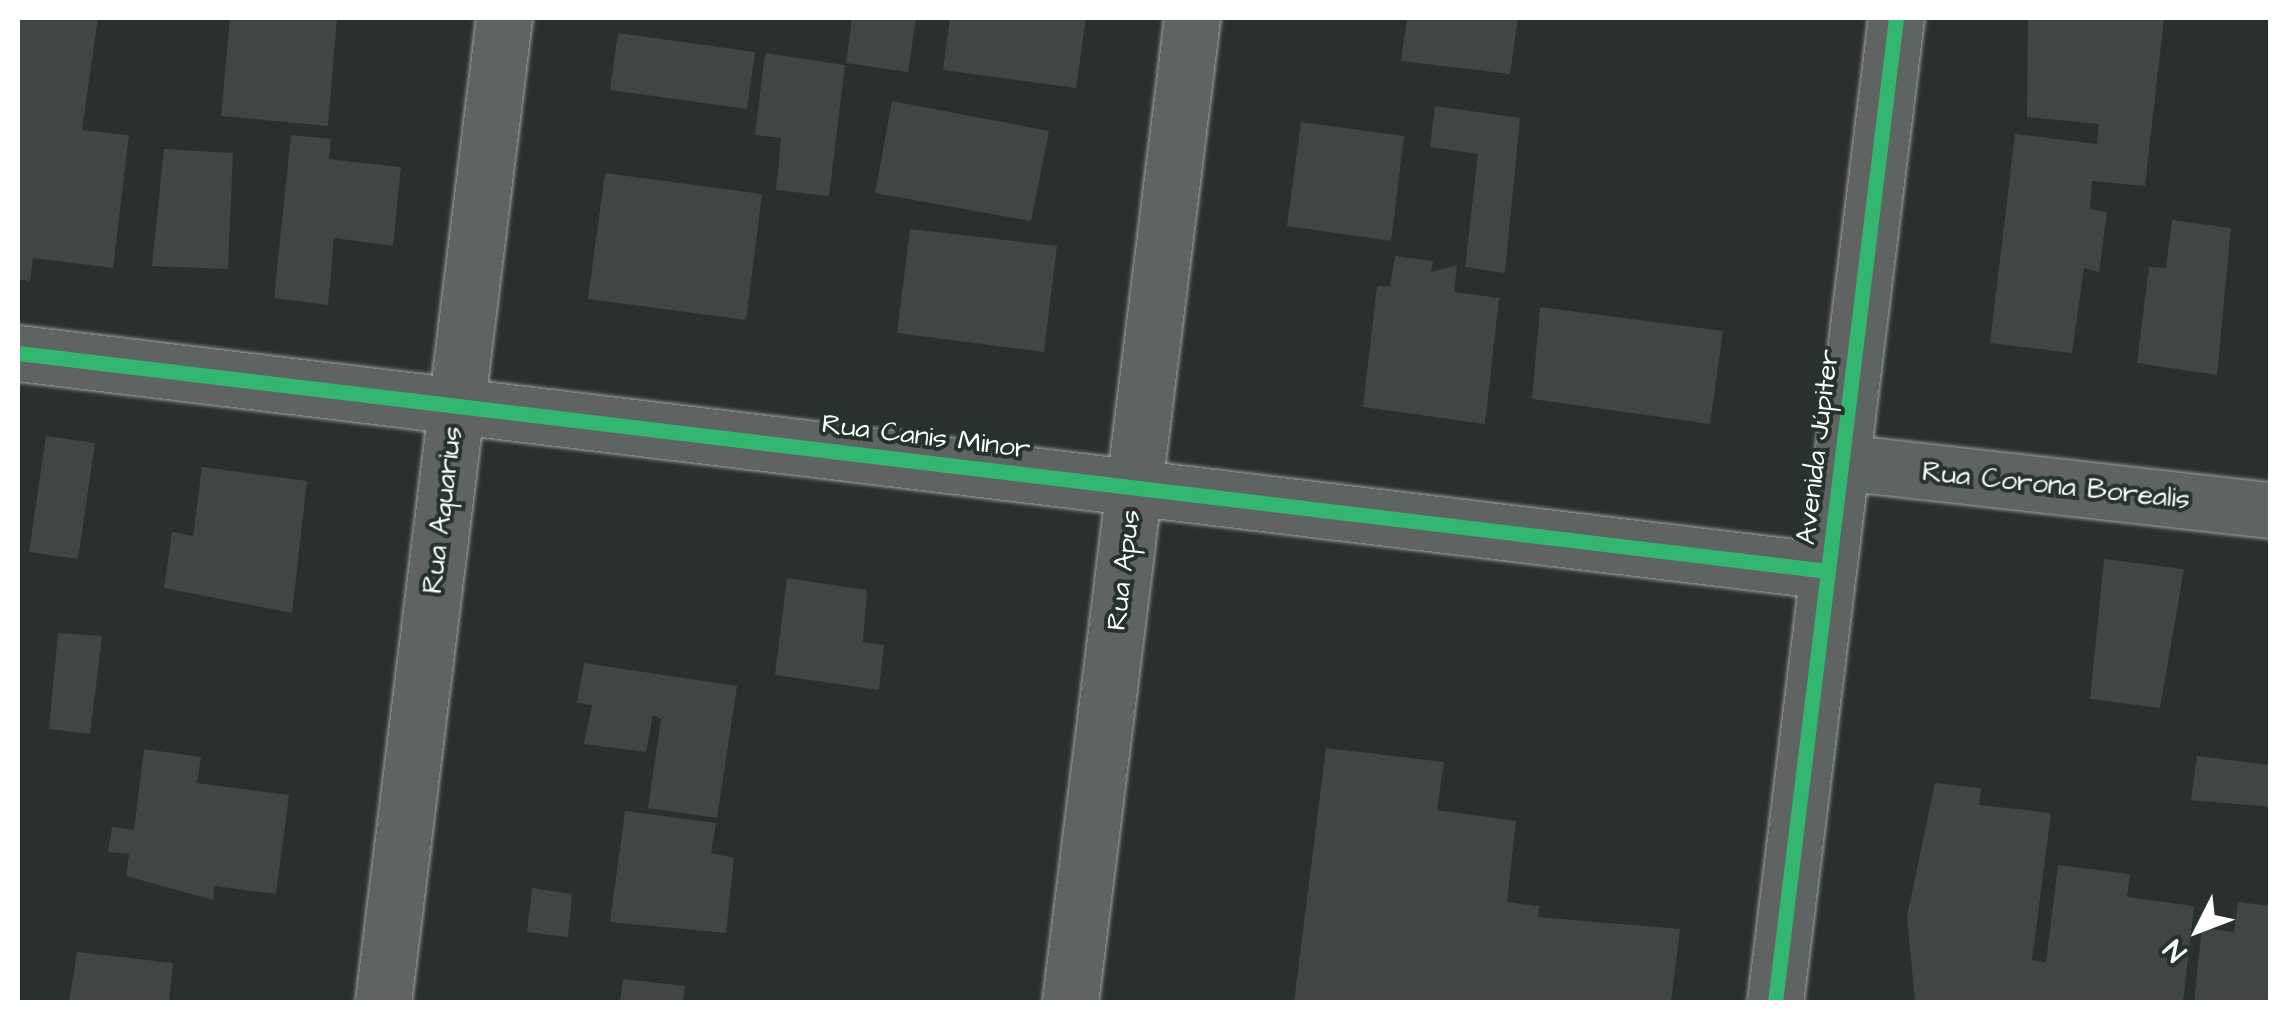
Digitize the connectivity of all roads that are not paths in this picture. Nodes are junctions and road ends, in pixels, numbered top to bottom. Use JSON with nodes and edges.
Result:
{"nodes":[{"id":1,"x":504,"y":18,"type":"edge"},
{"id":2,"x":1192,"y":18,"type":"edge"},
{"id":3,"x":1896,"y":18,"type":"edge"},
{"id":4,"x":18,"y":353,"type":"edge"},
{"id":5,"x":456,"y":405,"type":"junction"},
{"id":6,"x":1841,"y":462,"type":"junction"},
{"id":7,"x":1134,"y":488,"type":"junction"},
{"id":8,"x":2270,"y":510,"type":"edge"},
{"id":9,"x":1828,"y":571,"type":"junction"},
{"id":10,"x":383,"y":1002,"type":"edge"},
{"id":11,"x":1070,"y":1002,"type":"edge"},
{"id":12,"x":1776,"y":1002,"type":"edge"}],
"edges":[{"from":1,"to":5,"type":"street","name":"Rua Aquarius"},
{"from":2,"to":7,"type":"street","name":"Rua Apus"},
{"from":3,"to":6,"type":"street","name":"Avenida Júpiter"},
{"from":4,"to":5,"type":"street","name":"Rua Canis Minor"},
{"from":5,"to":7,"type":"street","name":"Rua Canis Minor"},
{"from":5,"to":10,"type":"street","name":"Rua Aquarius"},
{"from":6,"to":8,"type":"street","name":"Rua Corona Borealis"},
{"from":6,"to":9,"type":"street","name":"Avenida Júpiter"},
{"from":7,"to":9,"type":"street","name":"Rua Canis Minor"},
{"from":7,"to":11,"type":"street","name":"Rua Apus"},
{"from":9,"to":12,"type":"street","name":"Avenida Júpiter"}]}
